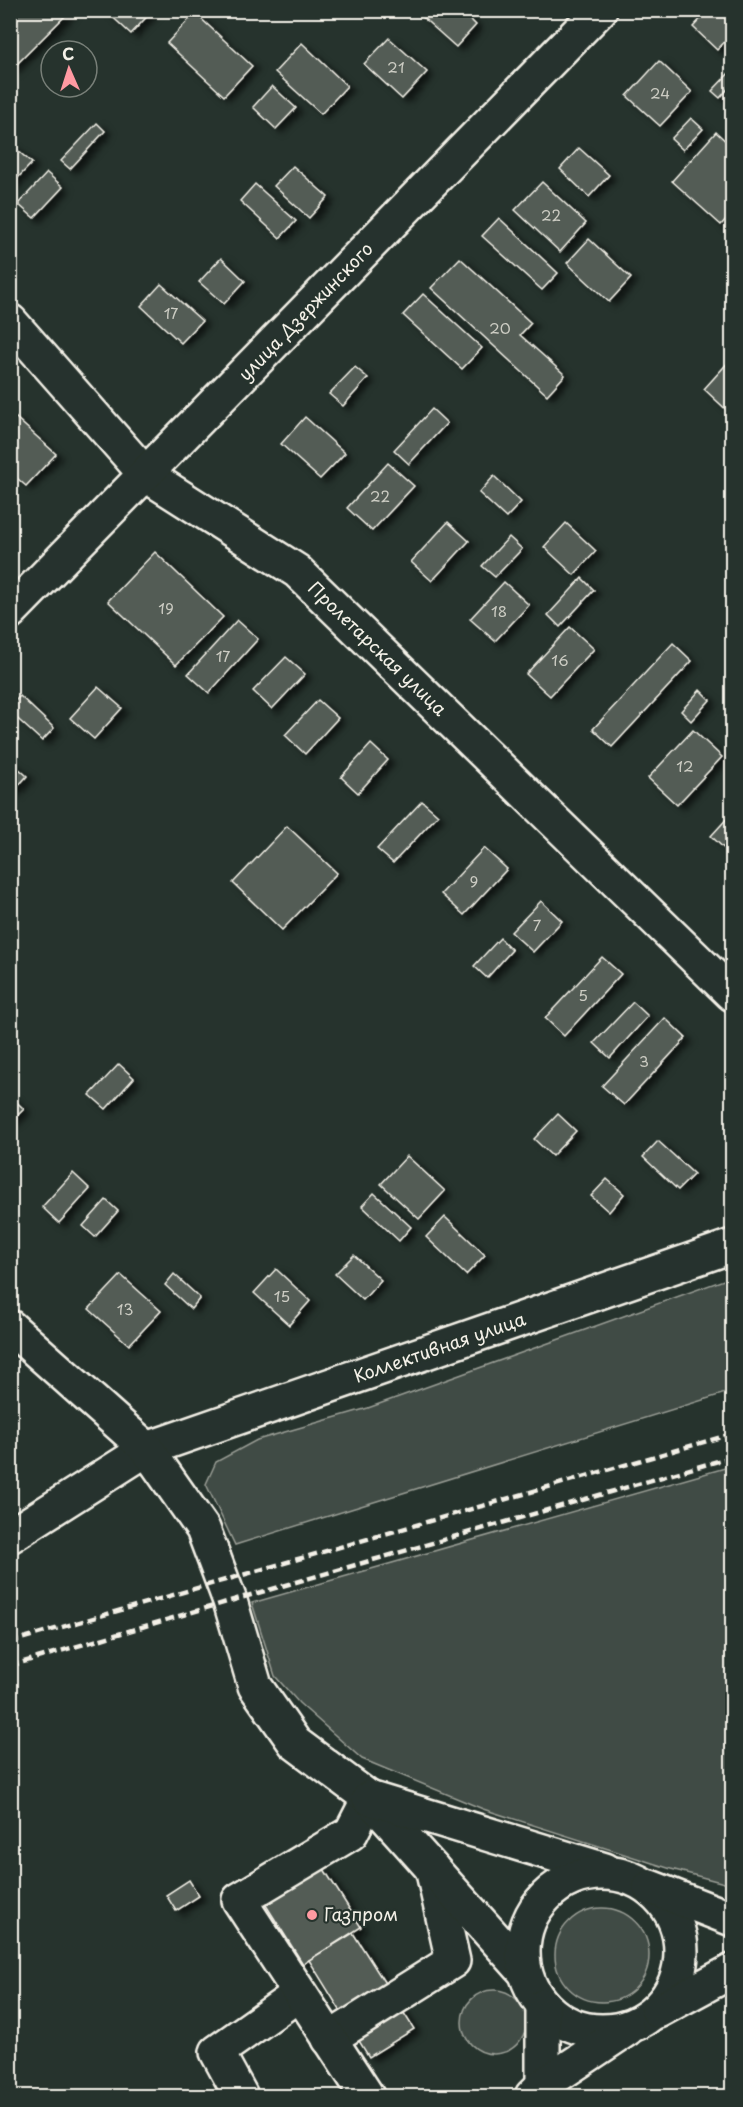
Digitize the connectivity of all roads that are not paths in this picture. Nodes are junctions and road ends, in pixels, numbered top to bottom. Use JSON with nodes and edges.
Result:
{"nodes":[{"id":1,"x":600,"y":10,"type":"edge"},
{"id":2,"x":10,"y":321,"type":"edge"},
{"id":3,"x":146,"y":475,"type":"junction"},
{"id":4,"x":10,"y":612,"type":"edge"},
{"id":5,"x":732,"y":994,"type":"edge"},
{"id":6,"x":732,"y":1246,"type":"edge"},
{"id":7,"x":10,"y":1328,"type":"edge"},
{"id":8,"x":147,"y":1449,"type":"junction"},
{"id":9,"x":10,"y":1536,"type":"edge"},
{"id":10,"x":369,"y":1798,"type":"junction"},
{"id":11,"x":432,"y":1868,"type":"junction"},
{"id":12,"x":631,"y":1879,"type":"junction"},
{"id":13,"x":732,"y":1918,"type":"edge"},
{"id":14,"x":732,"y":1971,"type":"edge"},
{"id":15,"x":525,"y":1972,"type":"junction"},
{"id":16,"x":299,"y":1994,"type":"junction"},
{"id":17,"x":543,"y":2006,"type":"junction"},
{"id":18,"x":642,"y":2019,"type":"junction"},
{"id":19,"x":329,"y":2039,"type":"junction"},
{"id":20,"x":540,"y":2093,"type":"edge"},
{"id":21,"x":242,"y":2097,"type":"edge"},
{"id":22,"x":367,"y":2097,"type":"edge"}],
"edges":[{"from":1,"to":3,"type":"street","name":"улица Дзержинского"},
{"from":2,"to":3,"type":"street","name":"Пролетарская улица"},
{"from":3,"to":4,"type":"street","name":"улица Дзержинского"},
{"from":3,"to":5,"type":"street","name":"Пролетарская улица"},
{"from":6,"to":8,"type":"street","name":"Коллективная улица"},
{"from":7,"to":8,"type":"street"},
{"from":8,"to":9,"type":"street","name":"Коллективная улица"},
{"from":8,"to":10,"type":"street"},
{"from":10,"to":11,"type":"street"},
{"from":10,"to":12,"type":"street"},
{"from":10,"to":16,"type":"street"},
{"from":11,"to":15,"type":"street"},
{"from":11,"to":19,"type":"street"},
{"from":12,"to":13,"type":"street"},
{"from":12,"to":15,"type":"street"},
{"from":12,"to":18,"type":"street"},
{"from":14,"to":18,"type":"street"},
{"from":15,"to":17,"type":"street"},
{"from":16,"to":19,"type":"street"},
{"from":16,"to":21,"type":"street"},
{"from":17,"to":18,"type":"street"},
{"from":17,"to":20,"type":"street"},
{"from":18,"to":20,"type":"street"},
{"from":19,"to":22,"type":"street"}]}
